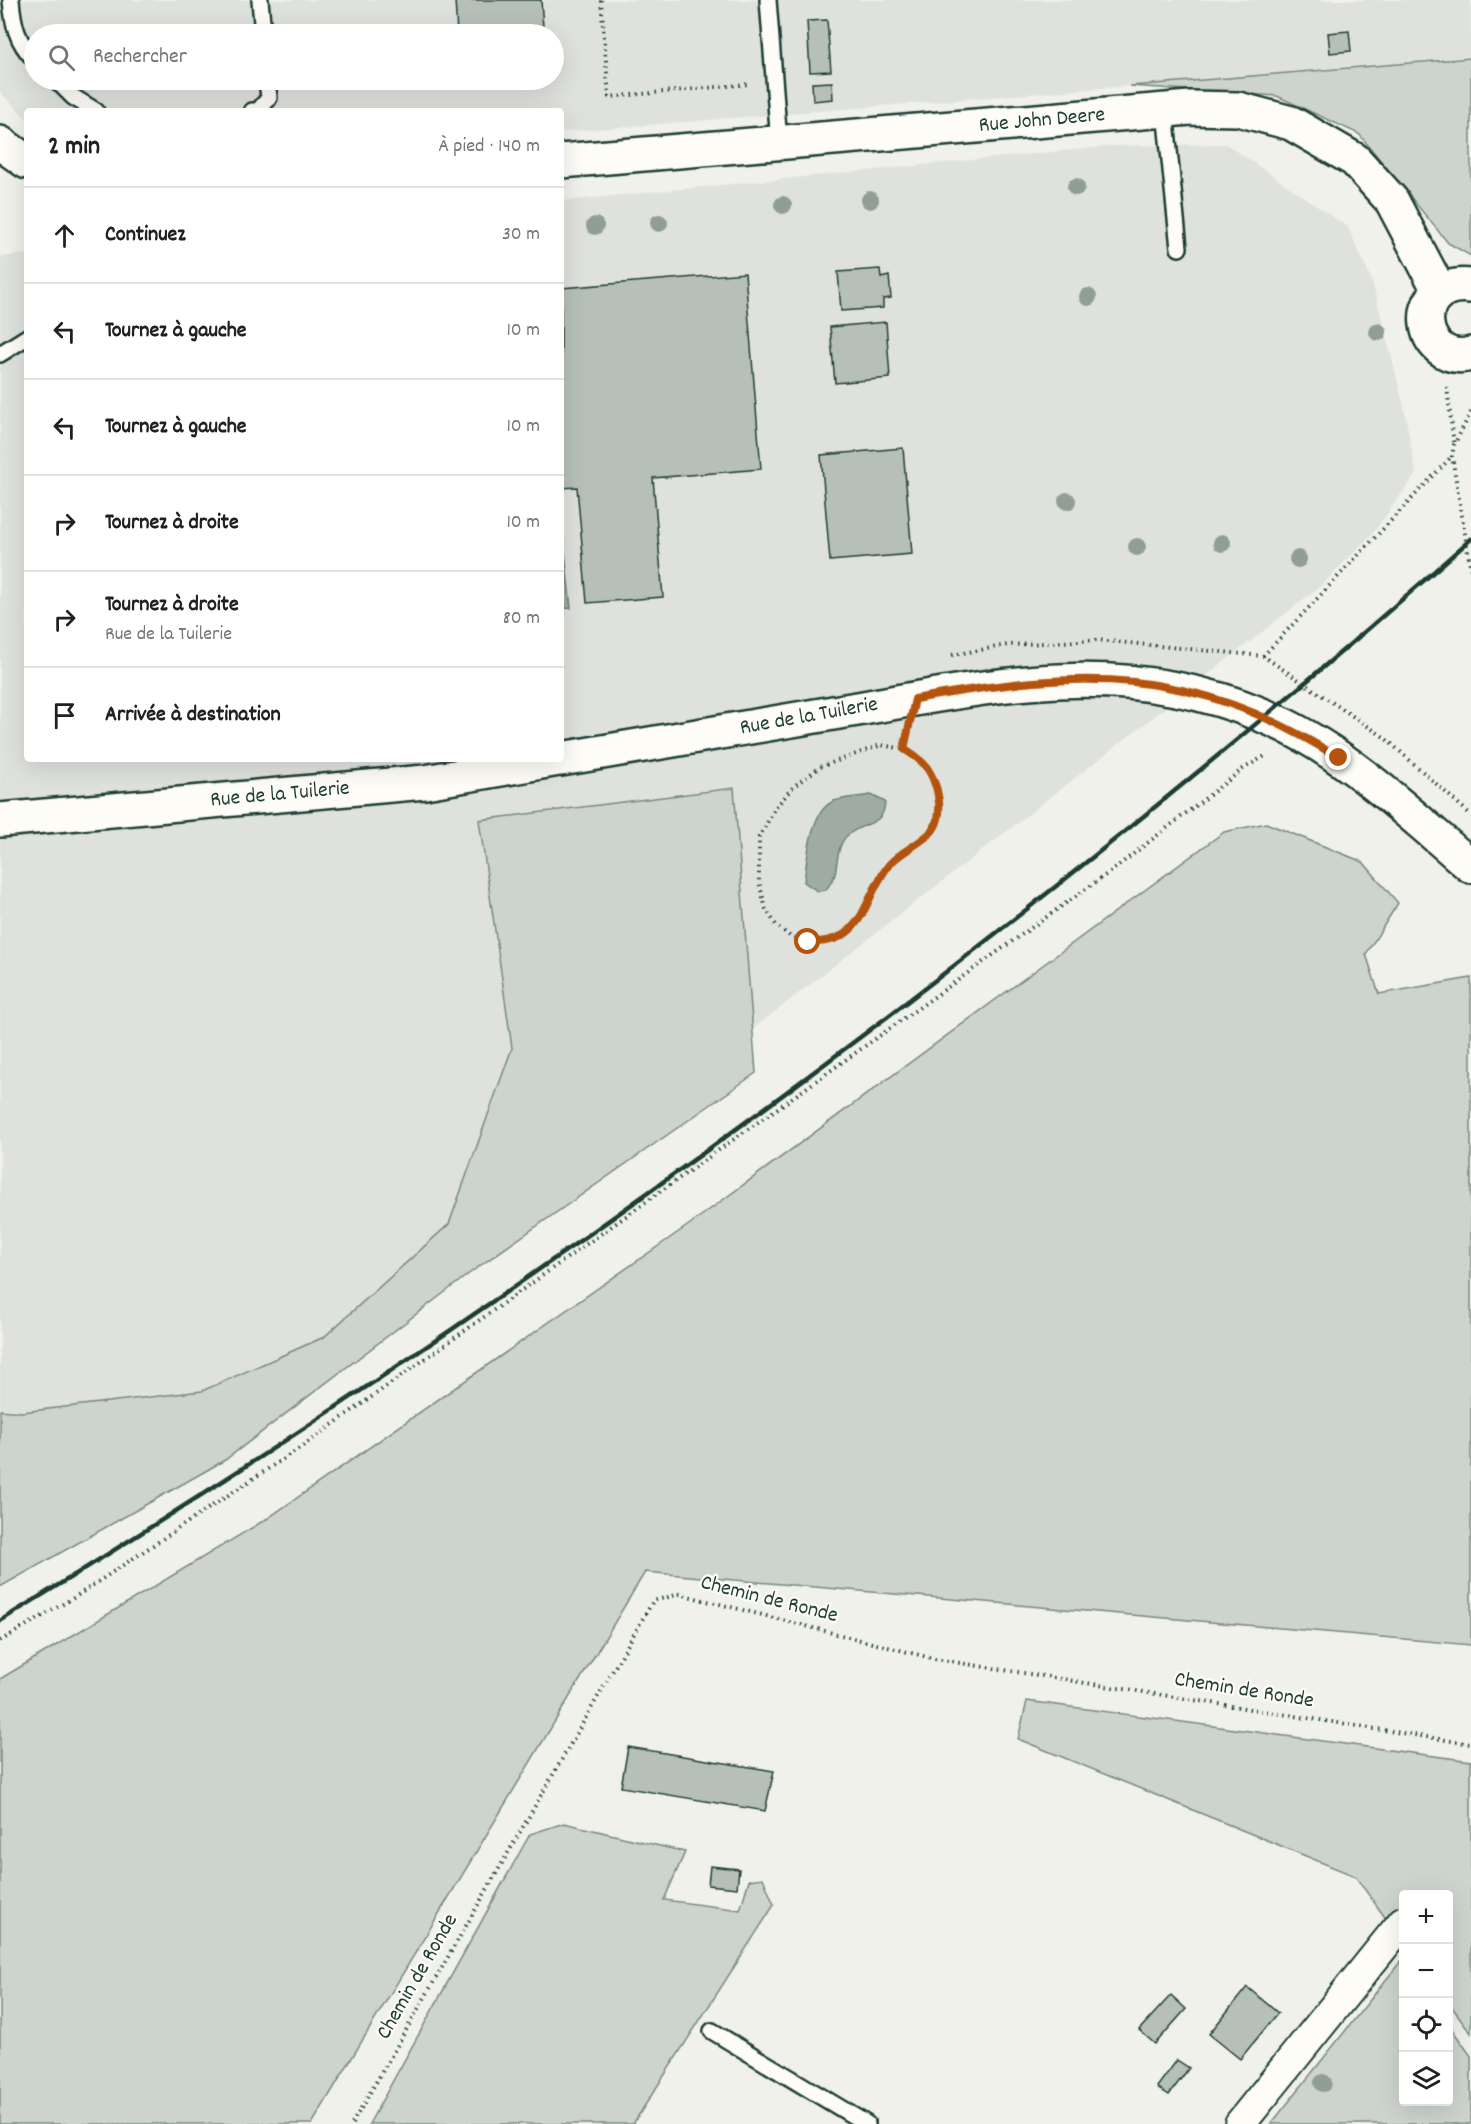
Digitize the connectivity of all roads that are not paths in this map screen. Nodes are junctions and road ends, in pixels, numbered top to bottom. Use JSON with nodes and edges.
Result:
{"nodes":[{"id":1,"x":11,"y":0,"type":"edge"},
{"id":2,"x":260,"y":0,"type":"edge"},
{"id":3,"x":768,"y":0,"type":"edge"},
{"id":4,"x":262,"y":24,"type":"edge"},
{"id":5,"x":24,"y":46,"type":"edge"},
{"id":6,"x":67,"y":90,"type":"edge"},
{"id":7,"x":268,"y":90,"type":"edge"},
{"id":8,"x":91,"y":108,"type":"edge"},
{"id":9,"x":261,"y":108,"type":"edge"},
{"id":10,"x":1165,"y":111,"type":"junction"},
{"id":11,"x":0,"y":143,"type":"edge"},
{"id":12,"x":779,"y":143,"type":"junction"},
{"id":13,"x":24,"y":160,"type":"edge"},
{"id":14,"x":564,"y":161,"type":"edge"},
{"id":15,"x":1179,"y":248,"type":"dead end"},
{"id":16,"x":1471,"y":286,"type":"edge"},
{"id":17,"x":1440,"y":292,"type":"junction"},
{"id":18,"x":24,"y":339,"type":"edge"},
{"id":19,"x":0,"y":354,"type":"edge"},
{"id":20,"x":1471,"y":354,"type":"edge"},
{"id":21,"x":564,"y":758,"type":"edge"},
{"id":22,"x":542,"y":762,"type":"edge"},
{"id":23,"x":0,"y":820,"type":"edge"},
{"id":24,"x":1471,"y":866,"type":"edge"},
{"id":25,"x":1399,"y":1927,"type":"edge"},
{"id":26,"x":712,"y":2031,"type":"dead end"},
{"id":27,"x":867,"y":2124,"type":"edge"},
{"id":28,"x":1240,"y":2124,"type":"edge"}],
"edges":[{"from":1,"to":5,"type":"lane"},
{"from":2,"to":4,"type":"lane"},
{"from":3,"to":12,"type":"lane"},
{"from":6,"to":8,"type":"lane"},
{"from":7,"to":9,"type":"lane"},
{"from":10,"to":12,"type":"street","name":"Rue John Deere"},
{"from":10,"to":15,"type":"lane"},
{"from":10,"to":17,"type":"street","name":"Rue John Deere"},
{"from":11,"to":13,"type":"street"},
{"from":12,"to":14,"type":"street","name":"Rue John Deere"},
{"from":16,"to":17,"type":"street"},
{"from":17,"to":20,"type":"street"},
{"from":18,"to":19,"type":"lane"},
{"from":21,"to":24,"type":"street","name":"Rue de la Tuilerie"},
{"from":22,"to":23,"type":"street","name":"Rue de la Tuilerie"},
{"from":25,"to":28,"type":"street"},
{"from":26,"to":27,"type":"lane"}]}
